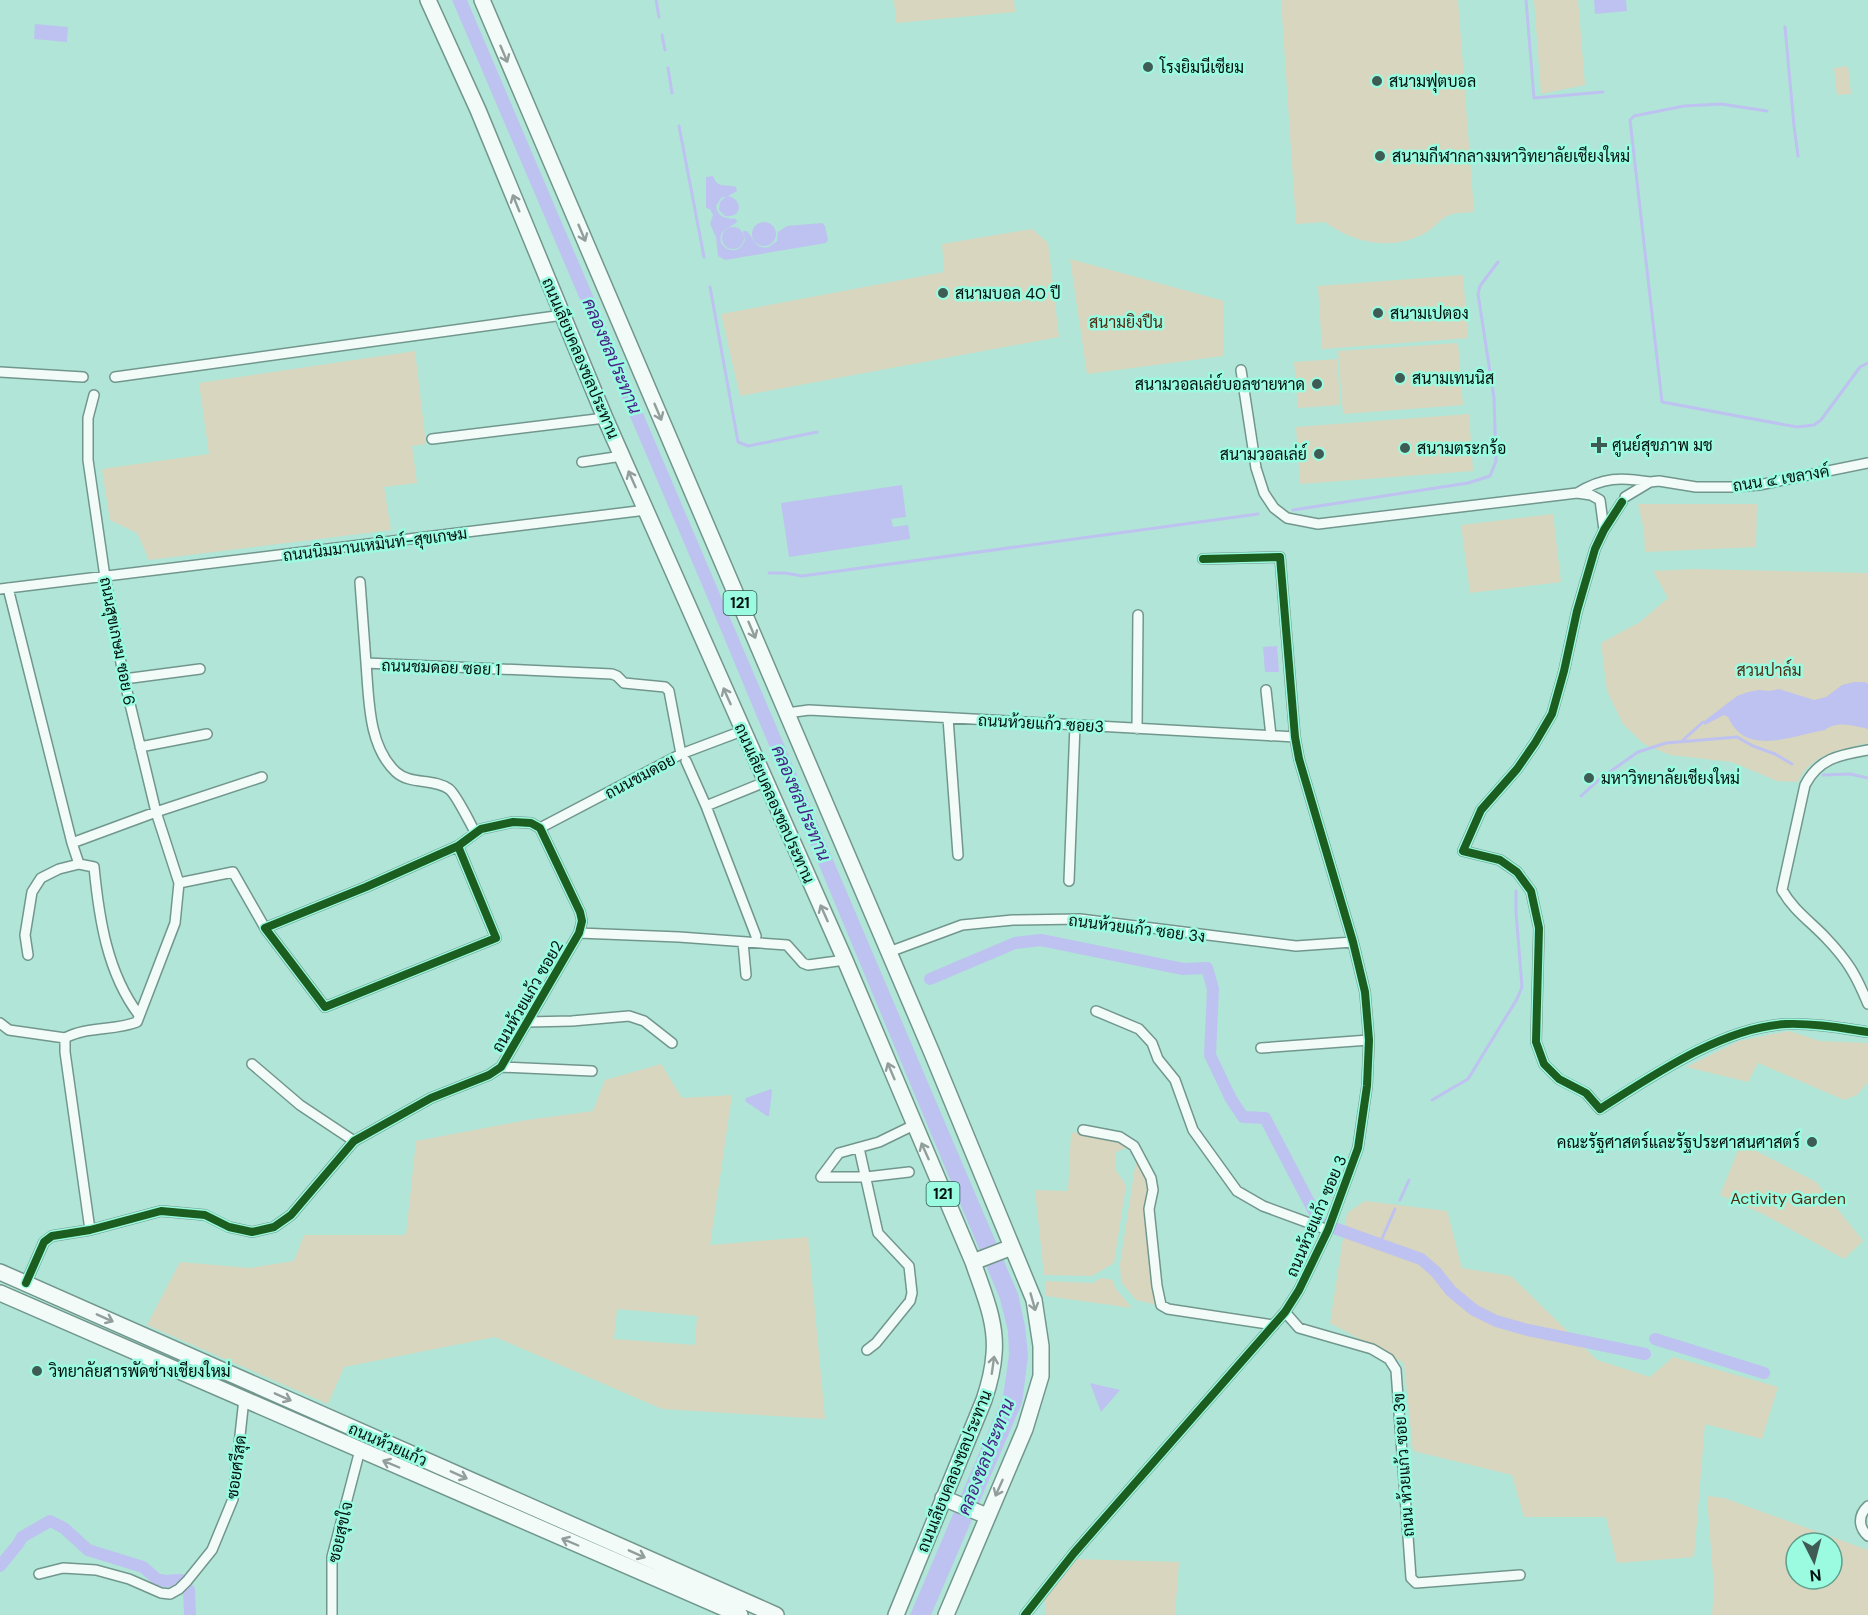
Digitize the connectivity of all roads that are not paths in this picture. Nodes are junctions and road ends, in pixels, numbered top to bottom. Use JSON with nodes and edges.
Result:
{"nodes":[{"id":1,"x":428,"y":0,"type":"edge"},
{"id":2,"x":482,"y":0,"type":"edge"},
{"id":3,"x":563,"y":315,"type":"junction"},
{"id":4,"x":1241,"y":370,"type":"dead end"},
{"id":5,"x":0,"y":372,"type":"edge"},
{"id":6,"x":115,"y":376,"type":"dead end"},
{"id":7,"x":83,"y":377,"type":"dead end"},
{"id":8,"x":94,"y":395,"type":"dead end"},
{"id":9,"x":605,"y":418,"type":"junction"},
{"id":10,"x":432,"y":439,"type":"dead end"},
{"id":11,"x":622,"y":456,"type":"junction"},
{"id":12,"x":582,"y":462,"type":"dead end"},
{"id":13,"x":1868,"y":463,"type":"edge"},
{"id":14,"x":1655,"y":481,"type":"junction"},
{"id":15,"x":1577,"y":493,"type":"junction"},
{"id":16,"x":646,"y":510,"type":"junction"},
{"id":17,"x":1604,"y":530,"type":"junction"},
{"id":18,"x":1203,"y":559,"type":"dead end"},
{"id":19,"x":105,"y":577,"type":"junction"},
{"id":20,"x":360,"y":582,"type":"dead end"},
{"id":21,"x":4,"y":589,"type":"edge"},
{"id":22,"x":1138,"y":615,"type":"dead end"},
{"id":23,"x":366,"y":663,"type":"junction"},
{"id":24,"x":200,"y":669,"type":"dead end"},
{"id":25,"x":124,"y":678,"type":"junction"},
{"id":26,"x":1266,"y":690,"type":"dead end"},
{"id":27,"x":787,"y":713,"type":"junction"},
{"id":28,"x":948,"y":718,"type":"junction"},
{"id":29,"x":1074,"y":725,"type":"junction"},
{"id":30,"x":1137,"y":729,"type":"junction"},
{"id":31,"x":742,"y":730,"type":"junction"},
{"id":32,"x":207,"y":735,"type":"dead end"},
{"id":33,"x":1271,"y":736,"type":"junction"},
{"id":34,"x":1295,"y":737,"type":"junction"},
{"id":35,"x":140,"y":747,"type":"junction"},
{"id":36,"x":1868,"y":750,"type":"edge"},
{"id":37,"x":684,"y":758,"type":"junction"},
{"id":38,"x":262,"y":777,"type":"dead end"},
{"id":39,"x":765,"y":782,"type":"junction"},
{"id":40,"x":706,"y":806,"type":"junction"},
{"id":41,"x":156,"y":812,"type":"junction"},
{"id":42,"x":540,"y":828,"type":"junction"},
{"id":43,"x":475,"y":832,"type":"junction"},
{"id":44,"x":72,"y":843,"type":"junction"},
{"id":45,"x":458,"y":846,"type":"junction"},
{"id":46,"x":958,"y":855,"type":"dead end"},
{"id":47,"x":79,"y":864,"type":"junction"},
{"id":48,"x":1069,"y":881,"type":"dead end"},
{"id":49,"x":179,"y":883,"type":"junction"},
{"id":50,"x":266,"y":928,"type":"junction"},
{"id":51,"x":579,"y":933,"type":"junction"},
{"id":52,"x":756,"y":936,"type":"dead end"},
{"id":53,"x":742,"y":942,"type":"junction"},
{"id":54,"x":1353,"y":942,"type":"junction"},
{"id":55,"x":889,"y":952,"type":"junction"},
{"id":56,"x":28,"y":955,"type":"dead end"},
{"id":57,"x":845,"y":960,"type":"junction"},
{"id":58,"x":746,"y":975,"type":"dead end"},
{"id":59,"x":1868,"y":1004,"type":"edge"},
{"id":60,"x":1096,"y":1011,"type":"dead end"},
{"id":61,"x":139,"y":1015,"type":"junction"},
{"id":62,"x":527,"y":1022,"type":"junction"},
{"id":63,"x":0,"y":1023,"type":"edge"},
{"id":64,"x":1868,"y":1032,"type":"edge"},
{"id":65,"x":65,"y":1038,"type":"junction"},
{"id":66,"x":1368,"y":1040,"type":"junction"},
{"id":67,"x":672,"y":1043,"type":"dead end"},
{"id":68,"x":1261,"y":1048,"type":"dead end"},
{"id":69,"x":252,"y":1064,"type":"dead end"},
{"id":70,"x":501,"y":1067,"type":"junction"},
{"id":71,"x":591,"y":1071,"type":"dead end"},
{"id":72,"x":914,"y":1125,"type":"junction"},
{"id":73,"x":1083,"y":1130,"type":"dead end"},
{"id":74,"x":354,"y":1141,"type":"junction"},
{"id":75,"x":860,"y":1148,"type":"junction"},
{"id":76,"x":909,"y":1172,"type":"dead end"},
{"id":77,"x":866,"y":1177,"type":"junction"},
{"id":78,"x":90,"y":1230,"type":"junction"},
{"id":79,"x":1328,"y":1230,"type":"junction"},
{"id":80,"x":1008,"y":1249,"type":"junction"},
{"id":81,"x":977,"y":1261,"type":"junction"},
{"id":82,"x":0,"y":1272,"type":"edge"},
{"id":83,"x":26,"y":1283,"type":"junction"},
{"id":84,"x":0,"y":1293,"type":"edge"},
{"id":85,"x":18,"y":1300,"type":"junction"},
{"id":86,"x":1285,"y":1312,"type":"junction"},
{"id":87,"x":1274,"y":1325,"type":"junction"},
{"id":88,"x":867,"y":1350,"type":"dead end"},
{"id":89,"x":244,"y":1399,"type":"junction"},
{"id":90,"x":367,"y":1434,"type":"junction"},
{"id":91,"x":360,"y":1450,"type":"junction"},
{"id":92,"x":948,"y":1500,"type":"junction"},
{"id":93,"x":1868,"y":1506,"type":"edge"},
{"id":94,"x":983,"y":1514,"type":"junction"},
{"id":95,"x":1868,"y":1536,"type":"edge"},
{"id":96,"x":39,"y":1574,"type":"dead end"},
{"id":97,"x":1520,"y":1575,"type":"dead end"},
{"id":98,"x":332,"y":1615,"type":"edge"},
{"id":99,"x":740,"y":1615,"type":"edge"},
{"id":100,"x":776,"y":1615,"type":"edge"},
{"id":101,"x":896,"y":1615,"type":"edge"},
{"id":102,"x":946,"y":1615,"type":"edge"},
{"id":103,"x":1025,"y":1615,"type":"edge"}],
"edges":[{"from":3,"to":1,"type":"main road","name":"ถนนเลียบคลองชลประทาน","number":"121","one_way":true},
{"from":2,"to":27,"type":"main road","number":"121","one_way":true},
{"from":3,"to":6,"type":"street"},
{"from":3,"to":9,"type":"main road","name":"ถนนเลียบคลองชลประทาน","number":"121"},
{"from":4,"to":15,"type":"street","name":"ถนน ๔ เขลางค์"},
{"from":5,"to":7,"type":"street"},
{"from":8,"to":19,"type":"street","name":"ถนนสุขเกษม ซอย 6"},
{"from":9,"to":10,"type":"street"},
{"from":9,"to":11,"type":"main road","name":"ถนนเลียบคลองชลประทาน","number":"121"},
{"from":11,"to":12,"type":"street"},
{"from":16,"to":11,"type":"main road","name":"ถนนเลียบคลองชลประทาน","number":"121","one_way":true},
{"from":13,"to":14,"type":"street","name":"ถนน ๔ เขลางค์"},
{"from":14,"to":15,"type":"street","name":"ถนน ๔ เขลางค์"},
{"from":14,"to":17,"type":"street"},
{"from":15,"to":17,"type":"street"},
{"from":16,"to":19,"type":"street","name":"ถนนนิมมานเหมินท์-สุขเกษม"},
{"from":31,"to":16,"type":"main road","name":"ถนนเลียบคลองชลประทาน","number":"121","one_way":true},
{"from":17,"to":64,"type":"street"},
{"from":18,"to":34,"type":"street","name":"ถนนห้วยแก้ว ซอย 3"},
{"from":19,"to":21,"type":"street","name":"ถนนนิมมานเหมินท์-สุขเกษม"},
{"from":19,"to":25,"type":"street","name":"ถนนสุขเกษม ซอย 6"},
{"from":20,"to":23,"type":"street"},
{"from":21,"to":44,"type":"street"},
{"from":22,"to":30,"type":"street"},
{"from":23,"to":37,"type":"street","name":"ถนนชมดอย ซอย 1"},
{"from":23,"to":43,"type":"street","name":"ถนนชมดอย ซอย 1"},
{"from":24,"to":25,"type":"street"},
{"from":25,"to":35,"type":"street","name":"ถนนสุขเกษม ซอย 6"},
{"from":26,"to":33,"type":"street"},
{"from":27,"to":28,"type":"street","name":"ถนนห้วยแก้ว ซอย3"},
{"from":27,"to":55,"type":"main road","number":"121"},
{"from":28,"to":29,"type":"street","name":"ถนนห้วยแก้ว ซอย3"},
{"from":28,"to":46,"type":"street"},
{"from":29,"to":30,"type":"street","name":"ถนนห้วยแก้ว ซอย3"},
{"from":29,"to":48,"type":"street"},
{"from":30,"to":33,"type":"street","name":"ถนนห้วยแก้ว ซอย3"},
{"from":31,"to":37,"type":"street","name":"ถนนชมดอย"},
{"from":31,"to":39,"type":"main road","name":"ถนนเลียบคลองชลประทาน","number":"121"},
{"from":32,"to":35,"type":"street"},
{"from":33,"to":34,"type":"street","name":"ถนนห้วยแก้ว ซอย3"},
{"from":34,"to":54,"type":"street","name":"ถนนห้วยแก้ว ซอย 3"},
{"from":35,"to":41,"type":"street","name":"ถนนสุขเกษม ซอย 6"},
{"from":36,"to":59,"type":"street"},
{"from":37,"to":40,"type":"street"},
{"from":37,"to":42,"type":"street","name":"ถนนชมดอย"},
{"from":38,"to":41,"type":"street"},
{"from":39,"to":40,"type":"street"},
{"from":57,"to":39,"type":"main road","name":"ถนนเลียบคลองชลประทาน","number":"121","one_way":true},
{"from":40,"to":52,"type":"street"},
{"from":41,"to":44,"type":"street"},
{"from":41,"to":49,"type":"street","name":"ถนนสุขเกษม ซอย 6"},
{"from":42,"to":43,"type":"street"},
{"from":42,"to":51,"type":"street"},
{"from":43,"to":45,"type":"street"},
{"from":44,"to":47,"type":"street"},
{"from":45,"to":50,"type":"street"},
{"from":45,"to":50,"type":"street"},
{"from":47,"to":56,"type":"street"},
{"from":47,"to":61,"type":"street"},
{"from":49,"to":50,"type":"street"},
{"from":49,"to":61,"type":"street"},
{"from":51,"to":53,"type":"street"},
{"from":51,"to":62,"type":"street","name":"ถนนห้วยแก้ว ซอย2"},
{"from":53,"to":57,"type":"street"},
{"from":53,"to":58,"type":"street"},
{"from":54,"to":55,"type":"street","name":"ถนนห้วยแก้ว ซอย 3ง"},
{"from":54,"to":66,"type":"street","name":"ถนนห้วยแก้ว ซอย 3"},
{"from":55,"to":80,"type":"main road","number":"121"},
{"from":72,"to":57,"type":"main road","name":"ถนนเลียบคลองชลประทาน","number":"121","one_way":true},
{"from":60,"to":79,"type":"street"},
{"from":61,"to":65,"type":"street"},
{"from":62,"to":67,"type":"street"},
{"from":62,"to":70,"type":"street","name":"ถนนห้วยแก้ว ซอย2"},
{"from":63,"to":65,"type":"street"},
{"from":65,"to":78,"type":"street"},
{"from":66,"to":68,"type":"street"},
{"from":66,"to":79,"type":"street","name":"ถนนห้วยแก้ว ซอย 3"},
{"from":69,"to":74,"type":"street"},
{"from":70,"to":71,"type":"street"},
{"from":70,"to":74,"type":"street","name":"ถนนห้วยแก้ว ซอย2"},
{"from":72,"to":75,"type":"street"},
{"from":81,"to":72,"type":"main road","name":"ถนนเลียบคลองชลประทาน","number":"121","one_way":true},
{"from":73,"to":87,"type":"street"},
{"from":74,"to":78,"type":"street","name":"ถนนห้วยแก้ว ซอย2"},
{"from":75,"to":77,"type":"street"},
{"from":75,"to":77,"type":"street"},
{"from":76,"to":77,"type":"street"},
{"from":77,"to":88,"type":"street"},
{"from":78,"to":83,"type":"street","name":"ถนนห้วยแก้ว ซอย2"},
{"from":79,"to":86,"type":"street","name":"ถนนห้วยแก้ว ซอย 3"},
{"from":80,"to":81,"type":"main road"},
{"from":80,"to":94,"type":"main road","number":"121","one_way":true},
{"from":92,"to":81,"type":"main road","name":"ถนนเลียบคลองชลประทาน","number":"121","one_way":true},
{"from":82,"to":83,"type":"main road","name":"ถนนห้วยแก้ว"},
{"from":83,"to":85,"type":"main road"},
{"from":83,"to":90,"type":"main road","name":"ถนนห้วยแก้ว","one_way":true},
{"from":84,"to":85,"type":"main road","name":"ถนนห้วยแก้ว"},
{"from":85,"to":89,"type":"main road","name":"ถนนห้วยแก้ว"},
{"from":86,"to":87,"type":"street","name":"ถนนห้วยแก้ว ซอย 3"},
{"from":86,"to":97,"type":"street","name":"ถนน ห้วยแก้ว ซอย 3ข"},
{"from":87,"to":103,"type":"street","name":"ถนนห้วยแก้ว ซอย 3"},
{"from":89,"to":91,"type":"main road","name":"ถนนห้วยแก้ว"},
{"from":89,"to":96,"type":"street","name":"ซอยศรีสุด"},
{"from":90,"to":91,"type":"main road"},
{"from":90,"to":100,"type":"main road","name":"ถนนห้วยแก้ว","one_way":true},
{"from":91,"to":98,"type":"street","name":"ซอยสุขใจ"},
{"from":99,"to":91,"type":"main road","name":"ถนนห้วยแก้ว","one_way":true},
{"from":92,"to":94,"type":"main road"},
{"from":92,"to":101,"type":"main road","name":"ถนนเลียบคลองชลประทาน","number":"121"},
{"from":93,"to":95,"type":"street"},
{"from":94,"to":102,"type":"main road","number":"121"}]}
